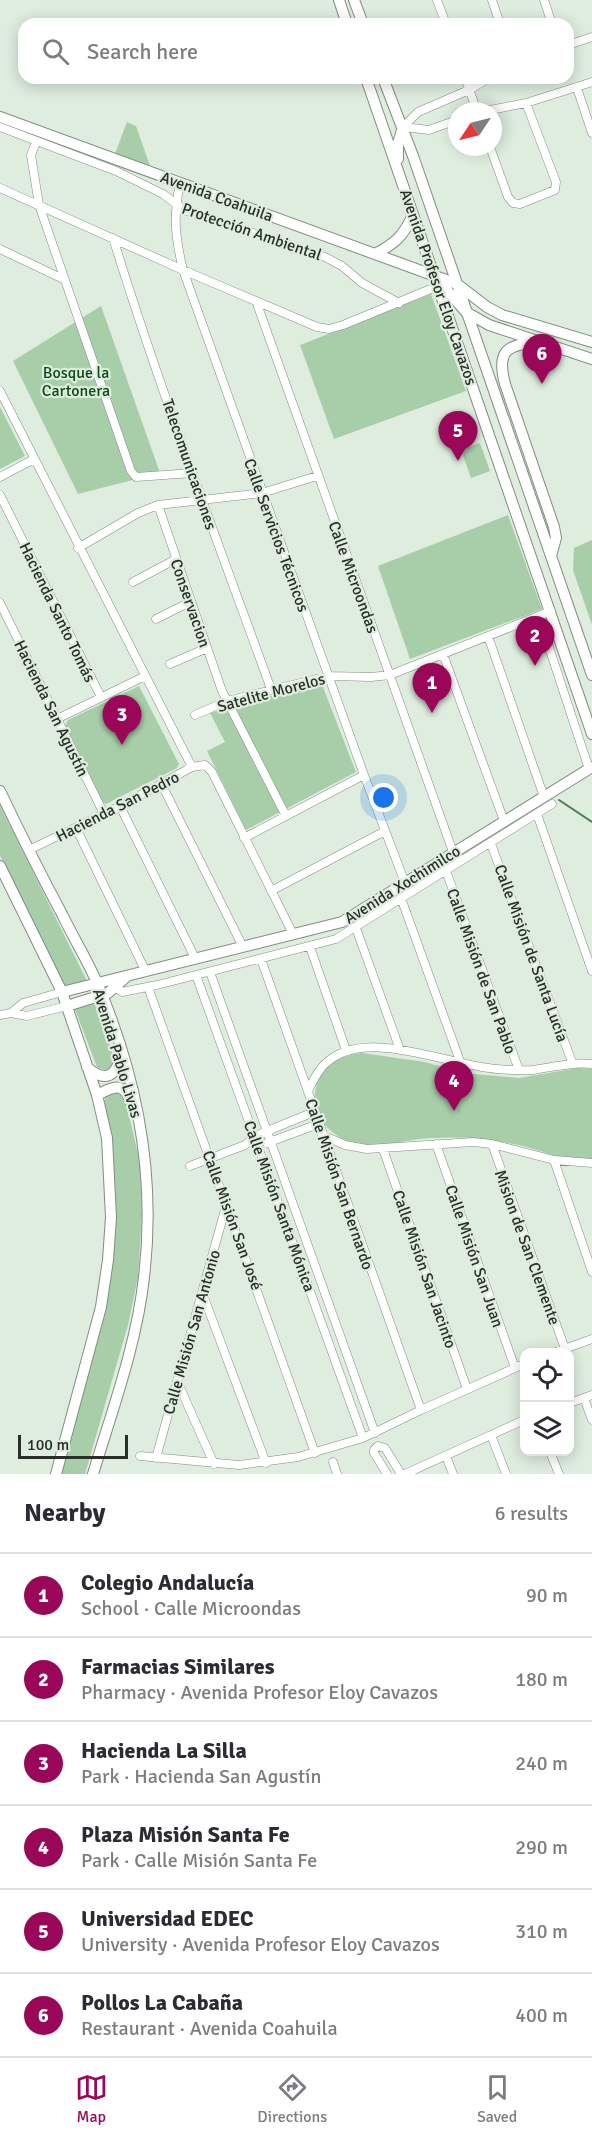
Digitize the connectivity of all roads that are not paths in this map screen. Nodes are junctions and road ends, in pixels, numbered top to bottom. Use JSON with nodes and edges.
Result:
{"nodes":[{"id":1,"x":339,"y":0,"type":"edge"},
{"id":2,"x":354,"y":0,"type":"edge"},
{"id":3,"x":437,"y":0,"type":"edge"},
{"id":4,"x":492,"y":0,"type":"edge"},
{"id":5,"x":544,"y":0,"type":"edge"},
{"id":6,"x":345,"y":18,"type":"edge"},
{"id":7,"x":361,"y":18,"type":"edge"},
{"id":8,"x":444,"y":18,"type":"edge"},
{"id":9,"x":498,"y":18,"type":"edge"},
{"id":10,"x":550,"y":18,"type":"edge"},
{"id":11,"x":592,"y":37,"type":"edge"},
{"id":12,"x":574,"y":43,"type":"edge"},
{"id":13,"x":592,"y":82,"type":"edge"},
{"id":14,"x":368,"y":84,"type":"edge"},
{"id":15,"x":385,"y":84,"type":"edge"},
{"id":16,"x":467,"y":84,"type":"edge"},
{"id":17,"x":479,"y":84,"type":"edge"},
{"id":18,"x":576,"y":87,"type":"junction"},
{"id":19,"x":469,"y":90,"type":"junction"},
{"id":20,"x":371,"y":94,"type":"junction"},
{"id":21,"x":474,"y":102,"type":"edge"},
{"id":22,"x":526,"y":104,"type":"junction"},
{"id":23,"x":502,"y":108,"type":"edge"},
{"id":24,"x":0,"y":117,"type":"edge"},
{"id":25,"x":448,"y":123,"type":"edge"},
{"id":26,"x":0,"y":127,"type":"edge"},
{"id":27,"x":403,"y":127,"type":"junction"},
{"id":28,"x":592,"y":133,"type":"edge"},
{"id":29,"x":36,"y":142,"type":"junction"},
{"id":30,"x":493,"y":156,"type":"edge"},
{"id":31,"x":399,"y":173,"type":"junction"},
{"id":32,"x":180,"y":183,"type":"junction"},
{"id":33,"x":0,"y":188,"type":"edge"},
{"id":34,"x":175,"y":205,"type":"junction"},
{"id":35,"x":39,"y":206,"type":"junction"},
{"id":36,"x":412,"y":214,"type":"junction"},
{"id":37,"x":113,"y":238,"type":"junction"},
{"id":38,"x":0,"y":249,"type":"edge"},
{"id":39,"x":375,"y":254,"type":"junction"},
{"id":40,"x":183,"y":270,"type":"junction"},
{"id":41,"x":63,"y":279,"type":"junction"},
{"id":42,"x":436,"y":281,"type":"junction"},
{"id":43,"x":457,"y":284,"type":"junction"},
{"id":44,"x":256,"y":301,"type":"junction"},
{"id":45,"x":399,"y":303,"type":"junction"},
{"id":46,"x":481,"y":303,"type":"junction"},
{"id":47,"x":466,"y":312,"type":"junction"},
{"id":48,"x":479,"y":319,"type":"junction"},
{"id":49,"x":550,"y":329,"type":"junction"},
{"id":50,"x":592,"y":342,"type":"edge"},
{"id":51,"x":542,"y":343,"type":"junction"},
{"id":52,"x":592,"y":359,"type":"edge"},
{"id":53,"x":489,"y":378,"type":"junction"},
{"id":54,"x":0,"y":391,"type":"edge"},
{"id":55,"x":513,"y":408,"type":"junction"},
{"id":56,"x":34,"y":459,"type":"junction"},
{"id":57,"x":193,"y":473,"type":"junction"},
{"id":58,"x":0,"y":477,"type":"edge"},
{"id":59,"x":317,"y":477,"type":"junction"},
{"id":60,"x":262,"y":492,"type":"junction"},
{"id":61,"x":0,"y":495,"type":"edge"},
{"id":62,"x":202,"y":500,"type":"junction"},
{"id":63,"x":158,"y":505,"type":"junction"},
{"id":64,"x":78,"y":548,"type":"junction"},
{"id":65,"x":551,"y":556,"type":"junction"},
{"id":66,"x":176,"y":559,"type":"junction"},
{"id":67,"x":133,"y":582,"type":"dead end"},
{"id":68,"x":190,"y":602,"type":"junction"},
{"id":69,"x":0,"y":603,"type":"edge"},
{"id":70,"x":550,"y":611,"type":"junction"},
{"id":71,"x":156,"y":620,"type":"dead end"},
{"id":72,"x":544,"y":632,"type":"dead end"},
{"id":73,"x":488,"y":636,"type":"junction"},
{"id":74,"x":207,"y":648,"type":"junction"},
{"id":75,"x":443,"y":654,"type":"junction"},
{"id":76,"x":170,"y":664,"type":"dead end"},
{"id":77,"x":390,"y":675,"type":"junction"},
{"id":78,"x":592,"y":675,"type":"edge"},
{"id":79,"x":145,"y":676,"type":"junction"},
{"id":80,"x":329,"y":676,"type":"junction"},
{"id":81,"x":272,"y":689,"type":"junction"},
{"id":82,"x":101,"y":697,"type":"junction"},
{"id":83,"x":227,"y":701,"type":"junction"},
{"id":84,"x":195,"y":715,"type":"dead end"},
{"id":85,"x":57,"y":720,"type":"junction"},
{"id":86,"x":592,"y":734,"type":"edge"},
{"id":87,"x":192,"y":767,"type":"junction"},
{"id":88,"x":591,"y":768,"type":"edge"},
{"id":89,"x":364,"y":775,"type":"junction"},
{"id":90,"x":161,"y":783,"type":"junction"},
{"id":91,"x":0,"y":790,"type":"edge"},
{"id":92,"x":548,"y":800,"type":"junction"},
{"id":93,"x":120,"y":806,"type":"junction"},
{"id":94,"x":104,"y":814,"type":"junction"},
{"id":95,"x":537,"y":814,"type":"junction"},
{"id":96,"x":286,"y":816,"type":"junction"},
{"id":97,"x":504,"y":822,"type":"junction"},
{"id":98,"x":76,"y":828,"type":"junction"},
{"id":99,"x":385,"y":831,"type":"junction"},
{"id":100,"x":244,"y":838,"type":"junction"},
{"id":101,"x":491,"y":844,"type":"junction"},
{"id":102,"x":29,"y":850,"type":"junction"},
{"id":103,"x":453,"y":852,"type":"junction"},
{"id":104,"x":0,"y":866,"type":"edge"},
{"id":105,"x":446,"y":871,"type":"junction"},
{"id":106,"x":405,"y":883,"type":"junction"},
{"id":107,"x":271,"y":891,"type":"junction"},
{"id":108,"x":401,"y":898,"type":"junction"},
{"id":109,"x":356,"y":928,"type":"junction"},
{"id":110,"x":293,"y":934,"type":"junction"},
{"id":111,"x":243,"y":946,"type":"junction"},
{"id":112,"x":309,"y":947,"type":"junction"},
{"id":113,"x":195,"y":958,"type":"junction"},
{"id":114,"x":261,"y":959,"type":"junction"},
{"id":115,"x":592,"y":971,"type":"edge"},
{"id":116,"x":146,"y":972,"type":"junction"},
{"id":117,"x":210,"y":972,"type":"junction"},
{"id":118,"x":196,"y":975,"type":"junction"},
{"id":119,"x":96,"y":982,"type":"junction"},
{"id":120,"x":115,"y":983,"type":"junction"},
{"id":121,"x":148,"y":987,"type":"junction"},
{"id":122,"x":62,"y":992,"type":"junction"},
{"id":123,"x":102,"y":996,"type":"junction"},
{"id":124,"x":67,"y":1006,"type":"junction"},
{"id":125,"x":11,"y":1013,"type":"junction"},
{"id":126,"x":0,"y":1015,"type":"edge"},
{"id":127,"x":346,"y":1050,"type":"junction"},
{"id":128,"x":400,"y":1050,"type":"junction"},
{"id":129,"x":122,"y":1055,"type":"junction"},
{"id":130,"x":572,"y":1062,"type":"junction"},
{"id":131,"x":461,"y":1064,"type":"junction"},
{"id":132,"x":592,"y":1064,"type":"edge"},
{"id":133,"x":87,"y":1067,"type":"junction"},
{"id":134,"x":519,"y":1070,"type":"junction"},
{"id":135,"x":308,"y":1091,"type":"junction"},
{"id":136,"x":97,"y":1095,"type":"junction"},
{"id":137,"x":314,"y":1112,"type":"junction"},
{"id":138,"x":318,"y":1124,"type":"junction"},
{"id":139,"x":267,"y":1132,"type":"junction"},
{"id":140,"x":322,"y":1135,"type":"junction"},
{"id":141,"x":142,"y":1137,"type":"junction"},
{"id":142,"x":255,"y":1137,"type":"junction"},
{"id":143,"x":271,"y":1142,"type":"junction"},
{"id":144,"x":436,"y":1144,"type":"junction"},
{"id":145,"x":492,"y":1144,"type":"junction"},
{"id":146,"x":245,"y":1145,"type":"junction"},
{"id":147,"x":259,"y":1146,"type":"junction"},
{"id":148,"x":383,"y":1149,"type":"junction"},
{"id":149,"x":210,"y":1158,"type":"junction"},
{"id":150,"x":554,"y":1160,"type":"junction"},
{"id":151,"x":592,"y":1163,"type":"edge"},
{"id":152,"x":190,"y":1166,"type":"dead end"},
{"id":153,"x":226,"y":1206,"type":"junction"},
{"id":154,"x":592,"y":1272,"type":"edge"},
{"id":155,"x":322,"y":1284,"type":"junction"},
{"id":156,"x":310,"y":1288,"type":"junction"},
{"id":157,"x":202,"y":1295,"type":"junction"},
{"id":158,"x":592,"y":1340,"type":"edge"},
{"id":159,"x":565,"y":1348,"type":"edge"},
{"id":160,"x":568,"y":1348,"type":"edge"},
{"id":161,"x":520,"y":1366,"type":"edge"},
{"id":162,"x":515,"y":1368,"type":"junction"},
{"id":163,"x":177,"y":1381,"type":"junction"},
{"id":164,"x":467,"y":1389,"type":"junction"},
{"id":165,"x":588,"y":1397,"type":"edge"},
{"id":166,"x":573,"y":1402,"type":"edge"},
{"id":167,"x":421,"y":1410,"type":"junction"},
{"id":168,"x":592,"y":1420,"type":"edge"},
{"id":169,"x":520,"y":1422,"type":"edge"},
{"id":170,"x":375,"y":1433,"type":"junction"},
{"id":171,"x":491,"y":1435,"type":"junction"},
{"id":172,"x":363,"y":1438,"type":"junction"},
{"id":173,"x":315,"y":1453,"type":"junction"},
{"id":174,"x":140,"y":1456,"type":"dead end"},
{"id":175,"x":446,"y":1456,"type":"junction"},
{"id":176,"x":552,"y":1456,"type":"edge"},
{"id":177,"x":156,"y":1458,"type":"junction"},
{"id":178,"x":333,"y":1462,"type":"dead end"},
{"id":179,"x":266,"y":1463,"type":"junction"},
{"id":180,"x":214,"y":1464,"type":"junction"},
{"id":181,"x":56,"y":1474,"type":"edge"},
{"id":182,"x":93,"y":1474,"type":"edge"},
{"id":183,"x":337,"y":1474,"type":"edge"},
{"id":184,"x":387,"y":1474,"type":"edge"},
{"id":185,"x":403,"y":1474,"type":"edge"},
{"id":186,"x":453,"y":1474,"type":"edge"},
{"id":187,"x":506,"y":1474,"type":"edge"},
{"id":188,"x":559,"y":1474,"type":"edge"}],
"edges":[{"from":1,"to":6,"type":"main road"},
{"from":2,"to":7,"type":"main road"},
{"from":3,"to":8,"type":"street"},
{"from":4,"to":9,"type":"street"},
{"from":5,"to":10,"type":"street"},
{"from":11,"to":12,"type":"street"},
{"from":13,"to":18,"type":"street"},
{"from":14,"to":20,"type":"main road","name":"Avenida Profesor Eloy Cavazos"},
{"from":15,"to":27,"type":"main road","name":"Avenida Profesor Eloy Cavazos"},
{"from":16,"to":19,"type":"street"},
{"from":17,"to":19,"type":"street"},
{"from":18,"to":22,"type":"street"},
{"from":18,"to":28,"type":"street"},
{"from":19,"to":21,"type":"street"},
{"from":19,"to":27,"type":"street"},
{"from":20,"to":27,"type":"main road"},
{"from":20,"to":31,"type":"main road","name":"Avenida Profesor Eloy Cavazos"},
{"from":22,"to":23,"type":"street"},
{"from":22,"to":30,"type":"street"},
{"from":24,"to":32,"type":"main road","name":"Avenida Coahuila"},
{"from":25,"to":27,"type":"street"},
{"from":26,"to":29,"type":"street","name":"Protección Ambiental"},
{"from":27,"to":31,"type":"main road"},
{"from":27,"to":43,"type":"main road","name":"Avenida Profesor Eloy Cavazos"},
{"from":29,"to":34,"type":"street","name":"Protección Ambiental"},
{"from":29,"to":35,"type":"street"},
{"from":31,"to":36,"type":"main road","name":"Avenida Profesor Eloy Cavazos"},
{"from":32,"to":34,"type":"street","name":"Calle Servicios Técnicos"},
{"from":32,"to":39,"type":"main road","name":"Avenida Coahuila"},
{"from":33,"to":35,"type":"street"},
{"from":34,"to":40,"type":"street","name":"Calle Servicios Técnicos"},
{"from":34,"to":45,"type":"street","name":"Protección Ambiental"},
{"from":35,"to":37,"type":"street"},
{"from":35,"to":41,"type":"street"},
{"from":36,"to":39,"type":"main road"},
{"from":36,"to":42,"type":"main road","name":"Avenida Profesor Eloy Cavazos"},
{"from":37,"to":40,"type":"street"},
{"from":37,"to":57,"type":"street","name":"Telecomunicaciones"},
{"from":38,"to":41,"type":"street"},
{"from":39,"to":42,"type":"main road","name":"Avenida Coahuila"},
{"from":40,"to":44,"type":"street"},
{"from":40,"to":60,"type":"street","name":"Calle Servicios Técnicos"},
{"from":41,"to":57,"type":"street"},
{"from":42,"to":43,"type":"main road","name":"Avenida Coahuila"},
{"from":42,"to":45,"type":"street"},
{"from":42,"to":47,"type":"main road","name":"Avenida Coahuila"},
{"from":42,"to":70,"type":"main road","name":"Avenida Profesor Eloy Cavazos"},
{"from":43,"to":46,"type":"main road","name":"Avenida Coahuila"},
{"from":43,"to":47,"type":"main road","name":"Avenida Profesor Eloy Cavazos"},
{"from":44,"to":45,"type":"street"},
{"from":44,"to":59,"type":"street","name":"Calle Microondas"},
{"from":46,"to":48,"type":"main road"},
{"from":46,"to":49,"type":"main road","name":"Avenida Coahuila"},
{"from":47,"to":48,"type":"main road","name":"Avenida Coahuila"},
{"from":47,"to":53,"type":"main road","name":"Avenida Profesor Eloy Cavazos"},
{"from":48,"to":51,"type":"main road","name":"Avenida Coahuila"},
{"from":49,"to":50,"type":"main road","name":"Avenida Coahuila"},
{"from":49,"to":51,"type":"main road"},
{"from":51,"to":52,"type":"main road","name":"Avenida Coahuila"},
{"from":51,"to":55,"type":"main road"},
{"from":53,"to":55,"type":"main road"},
{"from":53,"to":65,"type":"main road","name":"Avenida Profesor Eloy Cavazos"},
{"from":54,"to":56,"type":"street"},
{"from":55,"to":65,"type":"main road"},
{"from":56,"to":58,"type":"street"},
{"from":56,"to":64,"type":"street"},
{"from":57,"to":62,"type":"street","name":"Telecomunicaciones"},
{"from":59,"to":60,"type":"street"},
{"from":59,"to":77,"type":"street","name":"Calle Microondas"},
{"from":60,"to":62,"type":"street"},
{"from":60,"to":80,"type":"street","name":"Calle Servicios Técnicos"},
{"from":61,"to":82,"type":"street","name":"Hacienda Santo Tomás"},
{"from":62,"to":63,"type":"street"},
{"from":62,"to":81,"type":"street","name":"Telecomunicaciones"},
{"from":63,"to":64,"type":"street"},
{"from":63,"to":66,"type":"street","name":"Conservacion"},
{"from":64,"to":79,"type":"street"},
{"from":65,"to":78,"type":"main road","name":"Avenida Profesor Eloy Cavazos"},
{"from":66,"to":67,"type":"street"},
{"from":66,"to":68,"type":"street","name":"Conservacion"},
{"from":68,"to":71,"type":"street"},
{"from":68,"to":74,"type":"street","name":"Conservacion"},
{"from":69,"to":85,"type":"street","name":"Hacienda San Agustín"},
{"from":70,"to":73,"type":"street","name":"Satelite Morelos"},
{"from":70,"to":86,"type":"main road","name":"Avenida Profesor Eloy Cavazos"},
{"from":72,"to":88,"type":"street"},
{"from":73,"to":75,"type":"street","name":"Satelite Morelos"},
{"from":73,"to":92,"type":"street"},
{"from":74,"to":76,"type":"street"},
{"from":74,"to":83,"type":"street","name":"Conservacion"},
{"from":75,"to":77,"type":"street","name":"Satelite Morelos"},
{"from":75,"to":97,"type":"street"},
{"from":77,"to":80,"type":"street","name":"Satelite Morelos"},
{"from":77,"to":103,"type":"street","name":"Calle Microondas"},
{"from":79,"to":82,"type":"street"},
{"from":79,"to":87,"type":"street"},
{"from":80,"to":81,"type":"street","name":"Satelite Morelos"},
{"from":80,"to":89,"type":"street","name":"Calle Servicios Técnicos"},
{"from":81,"to":83,"type":"street","name":"Satelite Morelos"},
{"from":82,"to":85,"type":"street"},
{"from":83,"to":84,"type":"street","name":"Satelite Morelos"},
{"from":83,"to":96,"type":"street","name":"Conservacion"},
{"from":85,"to":94,"type":"street","name":"Hacienda San Agustín"},
{"from":87,"to":90,"type":"street","name":"Hacienda San Pedro"},
{"from":87,"to":100,"type":"street","name":"Hacienda San Pedro"},
{"from":88,"to":92,"type":"main road","name":"Avenida Xochimilco"},
{"from":89,"to":96,"type":"street"},
{"from":89,"to":99,"type":"street","name":"Calle Servicios Técnicos"},
{"from":90,"to":93,"type":"street","name":"Hacienda San Pedro"},
{"from":90,"to":111,"type":"street"},
{"from":91,"to":102,"type":"main road","name":"Avenida Pablo Livas"},
{"from":92,"to":95,"type":"street"},
{"from":92,"to":97,"type":"main road","name":"Avenida Xochimilco"},
{"from":93,"to":94,"type":"street","name":"Hacienda San Pedro"},
{"from":93,"to":113,"type":"street"},
{"from":94,"to":98,"type":"street","name":"Hacienda San Pedro"},
{"from":95,"to":101,"type":"street"},
{"from":95,"to":115,"type":"street"},
{"from":96,"to":100,"type":"street"},
{"from":97,"to":103,"type":"main road","name":"Avenida Xochimilco"},
{"from":98,"to":102,"type":"street","name":"Hacienda San Pedro"},
{"from":98,"to":116,"type":"street"},
{"from":99,"to":106,"type":"street","name":"Calle Servicios Técnicos"},
{"from":99,"to":107,"type":"street"},
{"from":100,"to":107,"type":"street"},
{"from":101,"to":105,"type":"street"},
{"from":101,"to":130,"type":"street","name":"Calle Misión de Santa Lucía"},
{"from":102,"to":119,"type":"main road","name":"Avenida Pablo Livas"},
{"from":103,"to":106,"type":"main road","name":"Avenida Xochimilco"},
{"from":104,"to":122,"type":"main road","name":"Avenida Pablo Livas"},
{"from":105,"to":108,"type":"street"},
{"from":105,"to":134,"type":"street","name":"Calle Misión de San Pablo"},
{"from":106,"to":110,"type":"main road","name":"Avenida Xochimilco"},
{"from":107,"to":110,"type":"street"},
{"from":108,"to":109,"type":"street"},
{"from":108,"to":131,"type":"street"},
{"from":109,"to":112,"type":"street"},
{"from":109,"to":128,"type":"street"},
{"from":110,"to":111,"type":"main road","name":"Avenida Xochimilco"},
{"from":111,"to":113,"type":"main road","name":"Avenida Xochimilco"},
{"from":112,"to":114,"type":"street"},
{"from":112,"to":127,"type":"street"},
{"from":113,"to":116,"type":"main road","name":"Avenida Xochimilco"},
{"from":114,"to":117,"type":"street"},
{"from":114,"to":135,"type":"street","name":"Calle Misión San Bernardo"},
{"from":116,"to":120,"type":"main road","name":"Avenida Xochimilco"},
{"from":117,"to":118,"type":"street"},
{"from":117,"to":139,"type":"street","name":"Calle Misión Santa Mónica"},
{"from":118,"to":121,"type":"street"},
{"from":118,"to":142,"type":"street","name":"Calle Misión Santa Mónica"},
{"from":119,"to":120,"type":"main road","name":"Avenida Xochimilco"},
{"from":119,"to":122,"type":"main road","name":"Avenida Xochimilco"},
{"from":119,"to":123,"type":"main road","name":"Avenida Pablo Livas"},
{"from":120,"to":121,"type":"street"},
{"from":120,"to":123,"type":"main road","name":"Avenida Xochimilco"},
{"from":121,"to":149,"type":"street","name":"Calle Misión San José"},
{"from":122,"to":124,"type":"main road","name":"Avenida Pablo Livas"},
{"from":122,"to":125,"type":"street","name":"Avenida Xochimilco"},
{"from":123,"to":124,"type":"main road","name":"Avenida Xochimilco"},
{"from":123,"to":129,"type":"main road","name":"Avenida Pablo Livas"},
{"from":124,"to":125,"type":"street","name":"Avenida Xochimilco"},
{"from":124,"to":133,"type":"main road","name":"Avenida Pablo Livas"},
{"from":125,"to":126,"type":"street","name":"Avenida Xochimilco"},
{"from":127,"to":128,"type":"street"},
{"from":127,"to":135,"type":"street"},
{"from":128,"to":131,"type":"street"},
{"from":129,"to":133,"type":"main road"},
{"from":129,"to":141,"type":"main road","name":"Avenida Pablo Livas"},
{"from":130,"to":132,"type":"street"},
{"from":130,"to":134,"type":"street"},
{"from":131,"to":134,"type":"street"},
{"from":133,"to":136,"type":"main road","name":"Avenida Pablo Livas"},
{"from":135,"to":137,"type":"street","name":"Calle Misión San Bernardo"},
{"from":136,"to":141,"type":"main road"},
{"from":136,"to":181,"type":"main road","name":"Avenida Pablo Livas"},
{"from":137,"to":138,"type":"street","name":"Calle Misión San Bernardo"},
{"from":137,"to":139,"type":"street"},
{"from":138,"to":140,"type":"street","name":"Calle Misión San Bernardo"},
{"from":138,"to":143,"type":"street"},
{"from":139,"to":142,"type":"street"},
{"from":139,"to":143,"type":"street","name":"Calle Misión Santa Mónica"},
{"from":140,"to":148,"type":"street"},
{"from":140,"to":167,"type":"street","name":"Calle Misión San Bernardo"},
{"from":141,"to":182,"type":"main road","name":"Avenida Pablo Livas"},
{"from":142,"to":146,"type":"street"},
{"from":142,"to":147,"type":"street","name":"Calle Misión Santa Mónica"},
{"from":143,"to":147,"type":"street"},
{"from":143,"to":155,"type":"street","name":"Calle Misión Santa Mónica"},
{"from":144,"to":145,"type":"street"},
{"from":144,"to":148,"type":"street"},
{"from":144,"to":162,"type":"street","name":"Calle Misión San Juan"},
{"from":145,"to":150,"type":"street"},
{"from":145,"to":159,"type":"street","name":"Mision de San Clemente"},
{"from":146,"to":147,"type":"street"},
{"from":146,"to":149,"type":"street"},
{"from":147,"to":156,"type":"street","name":"Calle Misión Santa Mónica"},
{"from":148,"to":164,"type":"street","name":"Calle Misión San Jacinto"},
{"from":149,"to":152,"type":"street"},
{"from":149,"to":153,"type":"street","name":"Calle Misión San José"},
{"from":150,"to":151,"type":"street"},
{"from":150,"to":154,"type":"street"},
{"from":153,"to":157,"type":"street","name":"Calle Misión San Antonio"},
{"from":153,"to":173,"type":"street","name":"Calle Misión San José"},
{"from":155,"to":156,"type":"street"},
{"from":155,"to":170,"type":"street","name":"Calle Misión Santa Mónica"},
{"from":156,"to":172,"type":"street","name":"Calle Misión Santa Mónica"},
{"from":157,"to":163,"type":"street","name":"Calle Misión San Antonio"},
{"from":157,"to":179,"type":"street"},
{"from":158,"to":160,"type":"street"},
{"from":161,"to":162,"type":"street"},
{"from":162,"to":164,"type":"street"},
{"from":163,"to":177,"type":"street","name":"Calle Misión San Antonio"},
{"from":163,"to":180,"type":"street"},
{"from":164,"to":167,"type":"street"},
{"from":165,"to":166,"type":"street"},
{"from":165,"to":168,"type":"street"},
{"from":167,"to":170,"type":"street"},
{"from":169,"to":171,"type":"street"},
{"from":170,"to":172,"type":"street"},
{"from":171,"to":175,"type":"street"},
{"from":171,"to":187,"type":"street"},
{"from":172,"to":173,"type":"street"},
{"from":173,"to":179,"type":"street"},
{"from":174,"to":177,"type":"street"},
{"from":175,"to":185,"type":"street"},
{"from":175,"to":186,"type":"street"},
{"from":176,"to":188,"type":"street"},
{"from":177,"to":180,"type":"street"},
{"from":178,"to":183,"type":"street"},
{"from":179,"to":180,"type":"street"},
{"from":184,"to":185,"type":"street"}]}
